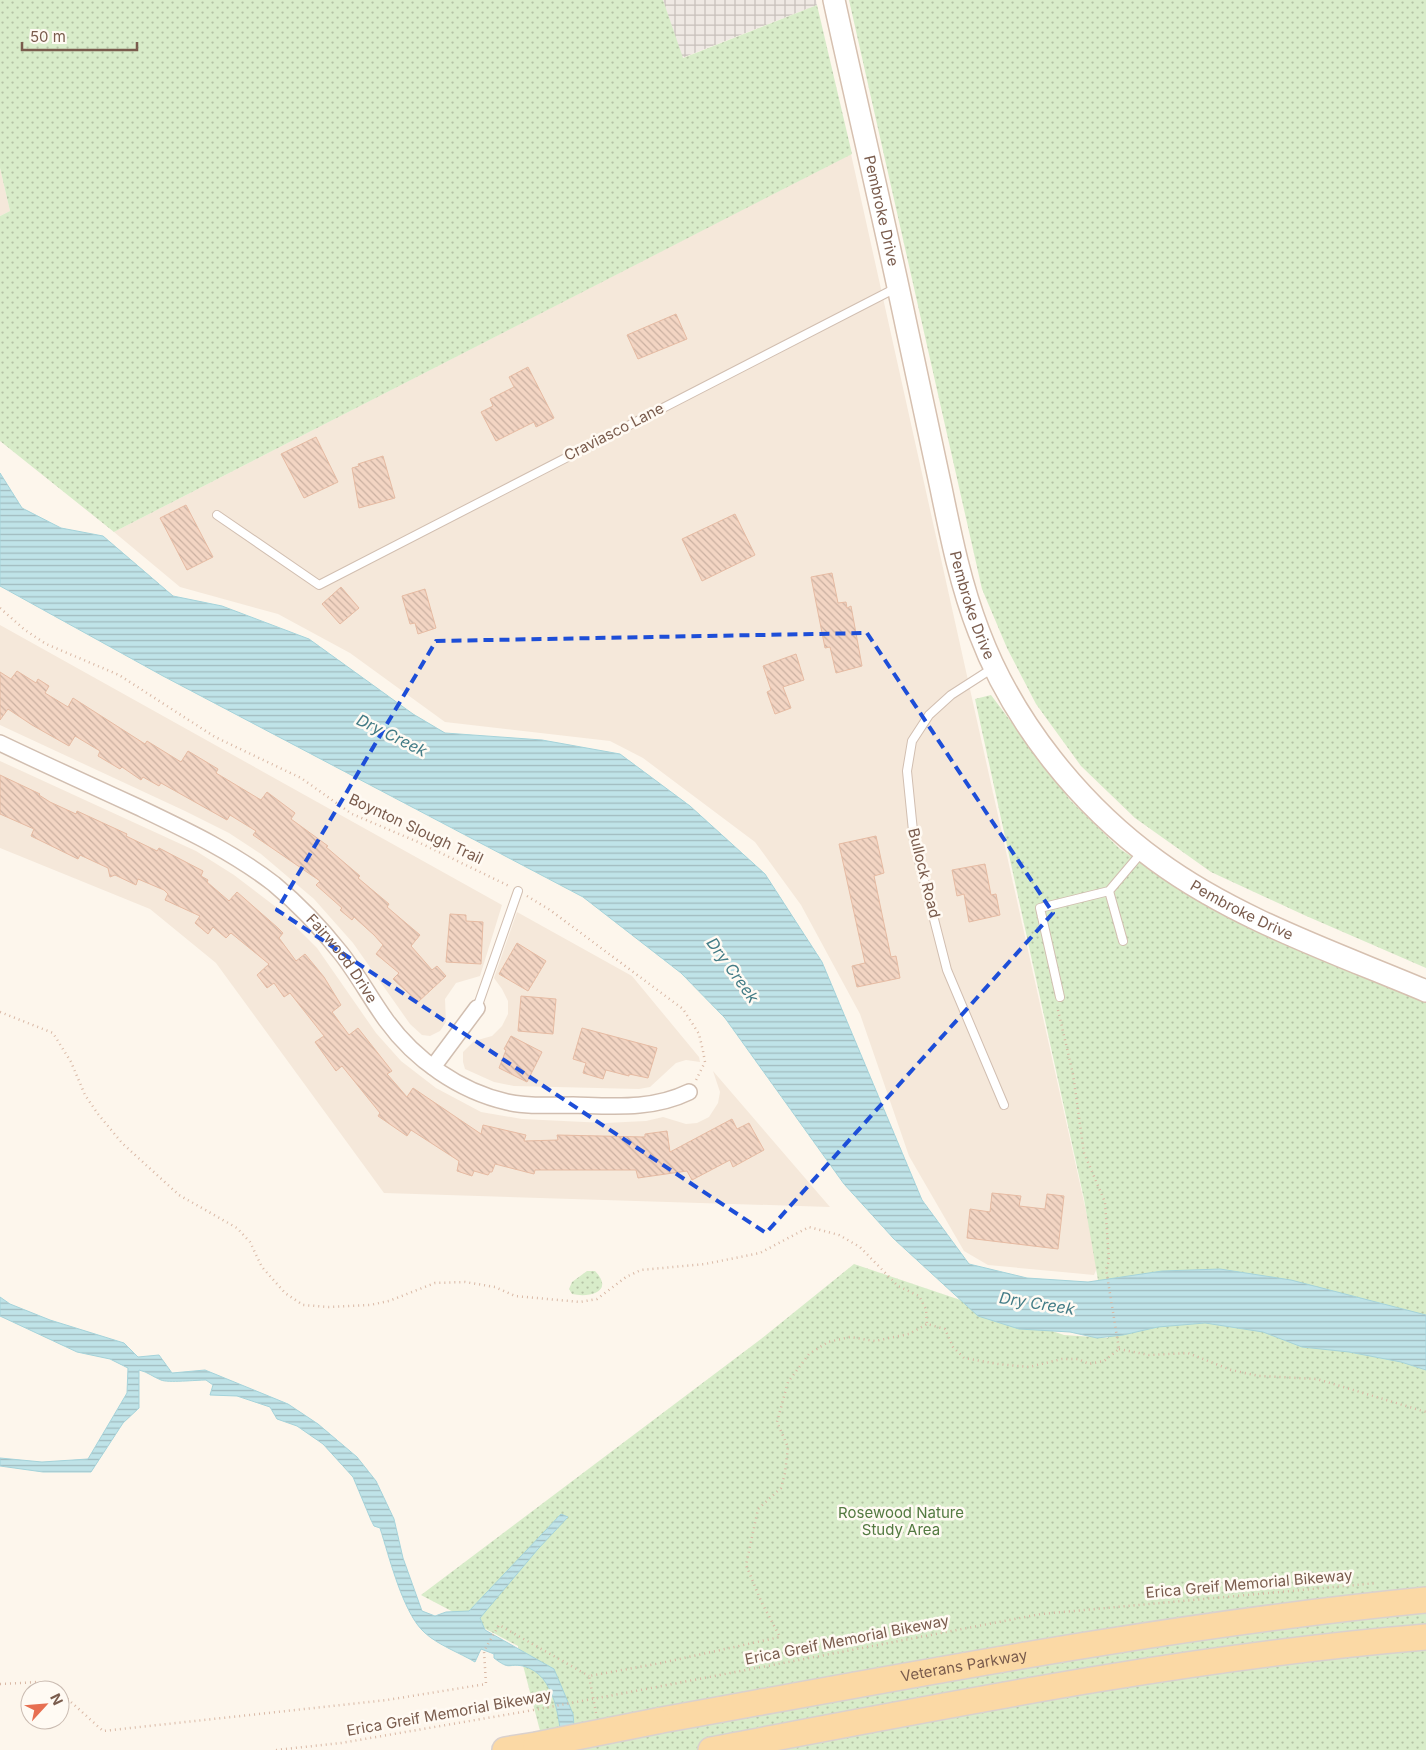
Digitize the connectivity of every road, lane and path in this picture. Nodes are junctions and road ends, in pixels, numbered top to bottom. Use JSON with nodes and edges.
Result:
{"nodes":[{"id":1,"x":834,"y":0,"type":"edge"},
{"id":2,"x":898,"y":287,"type":"junction"},
{"id":3,"x":217,"y":515,"type":"dead end"},
{"id":4,"x":0,"y":608,"type":"edge"},
{"id":5,"x":995,"y":667,"type":"junction"},
{"id":6,"x":0,"y":743,"type":"edge"},
{"id":7,"x":1143,"y":850,"type":"junction"},
{"id":8,"x":518,"y":891,"type":"junction"},
{"id":9,"x":1110,"y":891,"type":"junction"},
{"id":10,"x":1124,"y":941,"type":"dead end"},
{"id":11,"x":1426,"y":991,"type":"edge"},
{"id":12,"x":1060,"y":997,"type":"dead end"},
{"id":13,"x":477,"y":1008,"type":"joint"},
{"id":14,"x":1058,"y":1010,"type":"dead end"},
{"id":15,"x":0,"y":1012,"type":"edge"},
{"id":16,"x":433,"y":1067,"type":"junction"},
{"id":17,"x":690,"y":1092,"type":"joint"},
{"id":18,"x":1004,"y":1105,"type":"dead end"},
{"id":19,"x":927,"y":1324,"type":"junction"},
{"id":20,"x":1119,"y":1348,"type":"junction"},
{"id":21,"x":1426,"y":1412,"type":"edge"},
{"id":22,"x":1386,"y":1583,"type":"dead end"},
{"id":23,"x":1426,"y":1600,"type":"edge"},
{"id":24,"x":1426,"y":1637,"type":"edge"},
{"id":25,"x":588,"y":1676,"type":"junction"},
{"id":26,"x":20,"y":1683,"type":"edge"},
{"id":27,"x":0,"y":1684,"type":"edge"},
{"id":28,"x":70,"y":1701,"type":"edge"},
{"id":29,"x":598,"y":1722,"type":"dead end"},
{"id":30,"x":276,"y":1750,"type":"edge"},
{"id":31,"x":505,"y":1750,"type":"edge"},
{"id":32,"x":711,"y":1750,"type":"edge"}],
"edges":[{"from":1,"to":2,"type":"street","name":"Pembroke Drive"},
{"from":2,"to":3,"type":"lane","name":"Craviasco Lane"},
{"from":2,"to":5,"type":"street","name":"Pembroke Drive"},
{"from":4,"to":8,"type":"path","name":"Boynton Slough Trail"},
{"from":5,"to":7,"type":"street","name":"Pembroke Drive"},
{"from":5,"to":18,"type":"lane","name":"Bullock Road"},
{"from":6,"to":16,"type":"street","name":"Fairwood Drive"},
{"from":7,"to":9,"type":"lane"},
{"from":7,"to":11,"type":"street","name":"Pembroke Drive"},
{"from":8,"to":13,"type":"lane"},
{"from":8,"to":17,"type":"path","name":"Boynton Slough Trail"},
{"from":9,"to":10,"type":"lane"},
{"from":9,"to":12,"type":"lane"},
{"from":13,"to":16,"type":"street"},
{"from":14,"to":20,"type":"path"},
{"from":15,"to":19,"type":"path"},
{"from":16,"to":17,"type":"street","name":"Fairwood Drive"},
{"from":19,"to":20,"type":"path"},
{"from":19,"to":25,"type":"path"},
{"from":20,"to":21,"type":"path"},
{"from":22,"to":30,"type":"path","name":"Erica Greif Memorial Bikeway","bridge":true},
{"from":23,"to":31,"type":"main road","name":"Veterans Parkway","bridge":true},
{"from":24,"to":32,"type":"main road"},
{"from":25,"to":28,"type":"path"},
{"from":25,"to":29,"type":"path"},
{"from":26,"to":27,"type":"path"}]}
